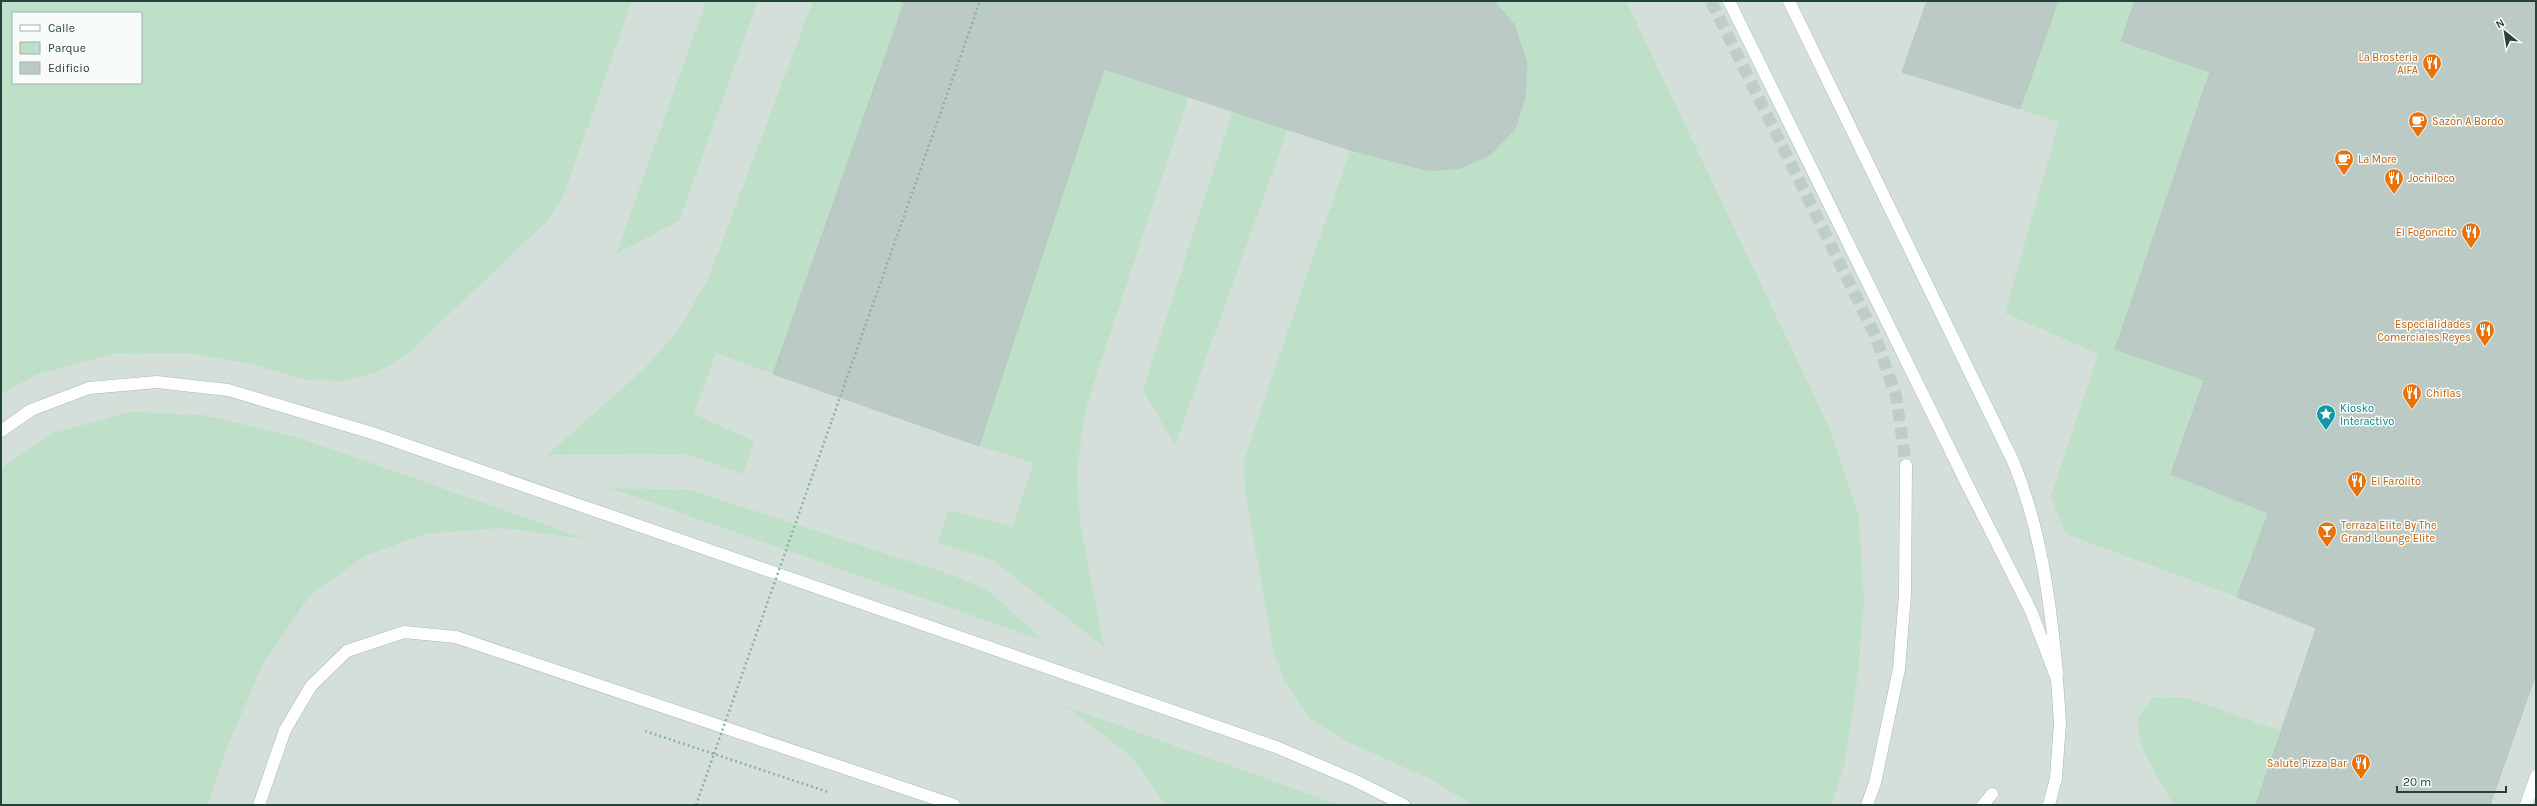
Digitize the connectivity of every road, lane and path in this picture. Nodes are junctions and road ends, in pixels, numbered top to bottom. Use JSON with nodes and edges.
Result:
{"nodes":[{"id":1,"x":980,"y":1,"type":"edge"},
{"id":2,"x":1729,"y":1,"type":"edge"},
{"id":3,"x":1789,"y":1,"type":"edge"},
{"id":4,"x":1,"y":431,"type":"edge"},
{"id":5,"x":1906,"y":465,"type":"tunnel mouth"},
{"id":6,"x":2057,"y":679,"type":"junction"},
{"id":7,"x":645,"y":731,"type":"dead end"},
{"id":8,"x":714,"y":754,"type":"junction"},
{"id":9,"x":2536,"y":776,"type":"edge"},
{"id":10,"x":828,"y":792,"type":"dead end"},
{"id":11,"x":1992,"y":794,"type":"dead end"},
{"id":12,"x":259,"y":805,"type":"edge"},
{"id":13,"x":696,"y":805,"type":"edge"},
{"id":14,"x":954,"y":805,"type":"edge"},
{"id":15,"x":1404,"y":805,"type":"edge"},
{"id":16,"x":1867,"y":805,"type":"edge"},
{"id":17,"x":1983,"y":805,"type":"edge"},
{"id":18,"x":2048,"y":805,"type":"edge"},
{"id":19,"x":2526,"y":805,"type":"edge"}],
"edges":[{"from":1,"to":8,"type":"path","bridge":true},
{"from":2,"to":6,"type":"main road","bridge":true},
{"from":3,"to":6,"type":"main road","bridge":true},
{"from":4,"to":15,"type":"main road"},
{"from":5,"to":16,"type":"main road"},
{"from":6,"to":18,"type":"main road","bridge":true},
{"from":7,"to":8,"type":"path"},
{"from":8,"to":10,"type":"path"},
{"from":8,"to":13,"type":"path"},
{"from":9,"to":19,"type":"main road"},
{"from":11,"to":17,"type":"main road"},
{"from":12,"to":14,"type":"main road"}]}
